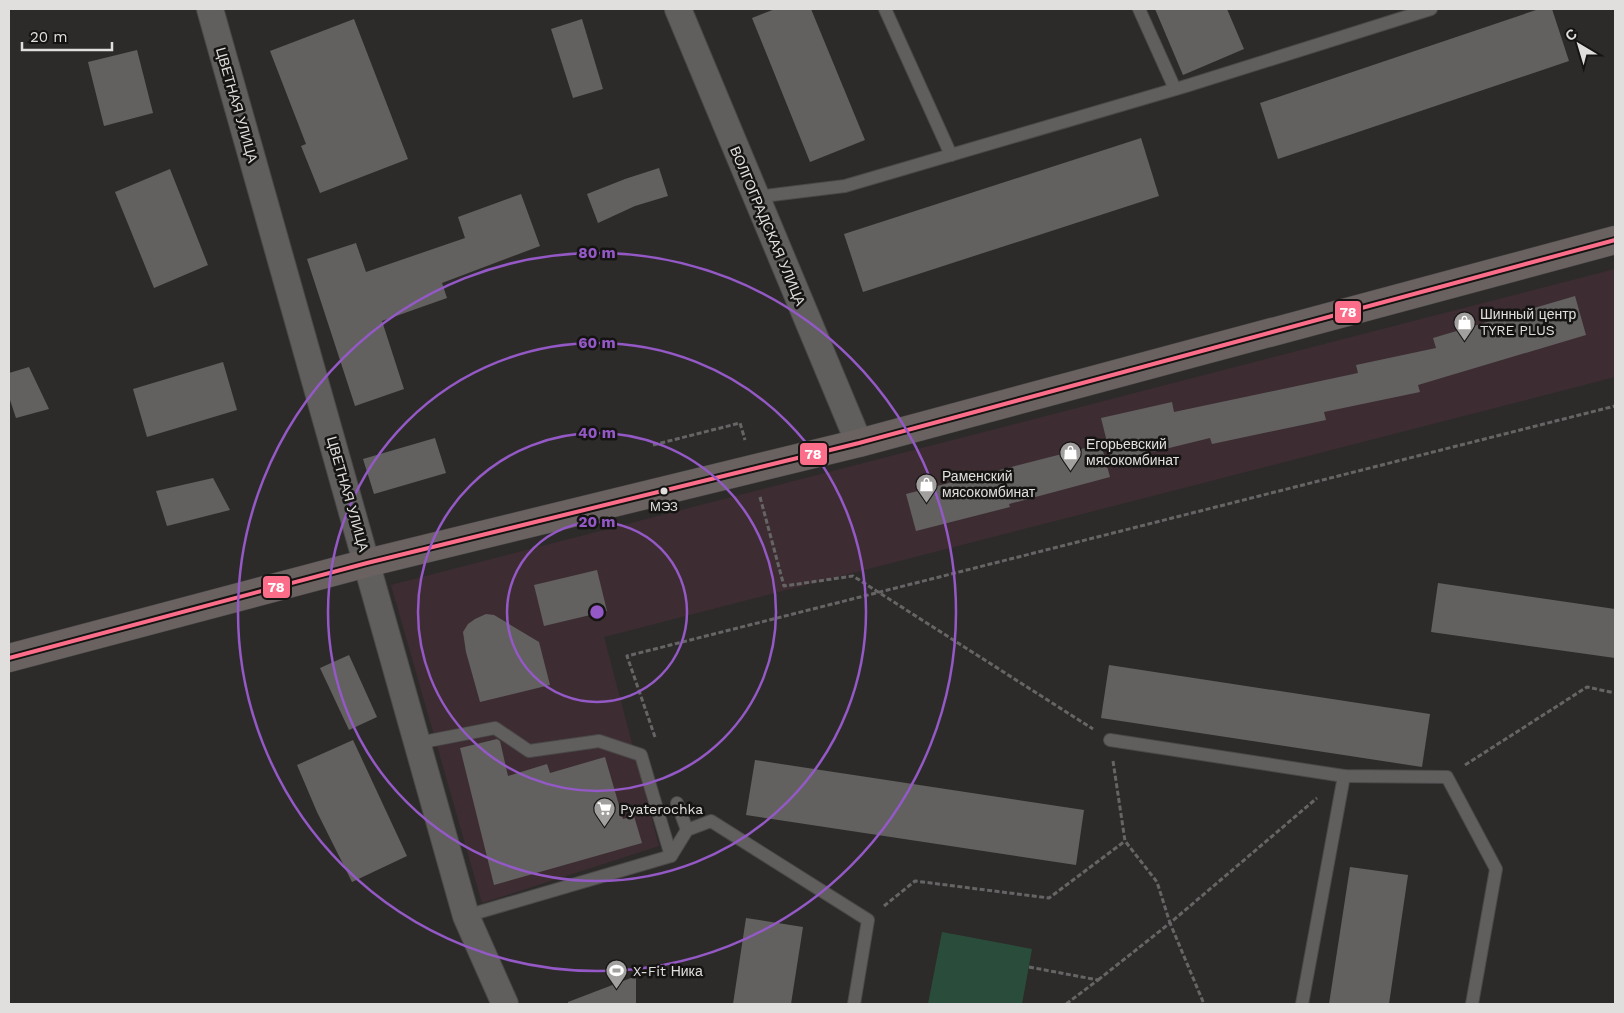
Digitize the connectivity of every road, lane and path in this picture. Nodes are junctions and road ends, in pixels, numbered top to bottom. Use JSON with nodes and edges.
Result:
{"nodes":[{"id":1,"x":210,"y":9,"type":"edge"},
{"id":2,"x":678,"y":9,"type":"edge"},
{"id":3,"x":885,"y":9,"type":"edge"},
{"id":4,"x":1138,"y":9,"type":"edge"},
{"id":5,"x":1431,"y":9,"type":"edge"},
{"id":6,"x":1175,"y":89,"type":"junction"},
{"id":7,"x":951,"y":155,"type":"junction"},
{"id":8,"x":756,"y":197,"type":"junction"},
{"id":9,"x":1615,"y":240,"type":"edge"},
{"id":10,"x":1615,"y":406,"type":"edge"},
{"id":11,"x":859,"y":443,"type":"junction"},
{"id":12,"x":653,"y":445,"type":"dead end"},
{"id":13,"x":753,"y":468,"type":"junction"},
{"id":14,"x":367,"y":563,"type":"junction"},
{"id":15,"x":879,"y":592,"type":"junction"},
{"id":16,"x":9,"y":658,"type":"edge"},
{"id":17,"x":1615,"y":693,"type":"edge"},
{"id":18,"x":655,"y":739,"type":"dead end"},
{"id":19,"x":1110,"y":740,"type":"junction"},
{"id":20,"x":418,"y":743,"type":"junction"},
{"id":21,"x":1344,"y":776,"type":"junction"},
{"id":22,"x":1447,"y":777,"type":"junction"},
{"id":23,"x":677,"y":804,"type":"dead end"},
{"id":24,"x":686,"y":830,"type":"junction"},
{"id":25,"x":1125,"y":842,"type":"junction"},
{"id":26,"x":671,"y":856,"type":"junction"},
{"id":27,"x":466,"y":916,"type":"junction"},
{"id":28,"x":868,"y":920,"type":"junction"},
{"id":29,"x":1170,"y":923,"type":"junction"},
{"id":30,"x":1029,"y":967,"type":"dead end"},
{"id":31,"x":1098,"y":980,"type":"junction"},
{"id":32,"x":505,"y":1004,"type":"edge"},
{"id":33,"x":854,"y":1004,"type":"edge"},
{"id":34,"x":1066,"y":1004,"type":"edge"},
{"id":35,"x":1204,"y":1004,"type":"edge"},
{"id":36,"x":1302,"y":1004,"type":"edge"},
{"id":37,"x":1472,"y":1004,"type":"edge"}],
"edges":[{"from":1,"to":14,"type":"street","name":"ЦВЕТНАЯ УЛИЦА"},
{"from":2,"to":8,"type":"street","name":"ВОЛГОГРАДСКАЯ УЛИЦА"},
{"from":3,"to":7,"type":"lane"},
{"from":4,"to":6,"type":"lane"},
{"from":5,"to":6,"type":"lane"},
{"from":6,"to":7,"type":"lane"},
{"from":7,"to":8,"type":"lane"},
{"from":8,"to":11,"type":"street","name":"ВОЛГОГРАДСКАЯ УЛИЦА"},
{"from":9,"to":11,"type":"main road"},
{"from":10,"to":15,"type":"path"},
{"from":11,"to":13,"type":"main road"},
{"from":12,"to":13,"type":"path"},
{"from":13,"to":14,"type":"main road"},
{"from":13,"to":15,"type":"path"},
{"from":14,"to":16,"type":"main road"},
{"from":14,"to":20,"type":"street","name":"ЦВЕТНАЯ УЛИЦА"},
{"from":15,"to":18,"type":"path"},
{"from":15,"to":19,"type":"path"},
{"from":17,"to":22,"type":"path"},
{"from":19,"to":21,"type":"lane"},
{"from":19,"to":25,"type":"path"},
{"from":20,"to":26,"type":"lane"},
{"from":20,"to":27,"type":"street","name":"ЦВЕТНАЯ УЛИЦА"},
{"from":21,"to":22,"type":"lane"},
{"from":21,"to":29,"type":"path"},
{"from":21,"to":36,"type":"lane"},
{"from":22,"to":37,"type":"lane"},
{"from":23,"to":24,"type":"lane"},
{"from":24,"to":26,"type":"lane"},
{"from":24,"to":28,"type":"lane"},
{"from":25,"to":28,"type":"path"},
{"from":25,"to":29,"type":"path"},
{"from":26,"to":27,"type":"lane"},
{"from":27,"to":32,"type":"street","name":"ЦВЕТНАЯ УЛИЦА"},
{"from":28,"to":33,"type":"lane"},
{"from":29,"to":31,"type":"path"},
{"from":29,"to":35,"type":"path"},
{"from":30,"to":31,"type":"path"},
{"from":31,"to":34,"type":"path"}]}
